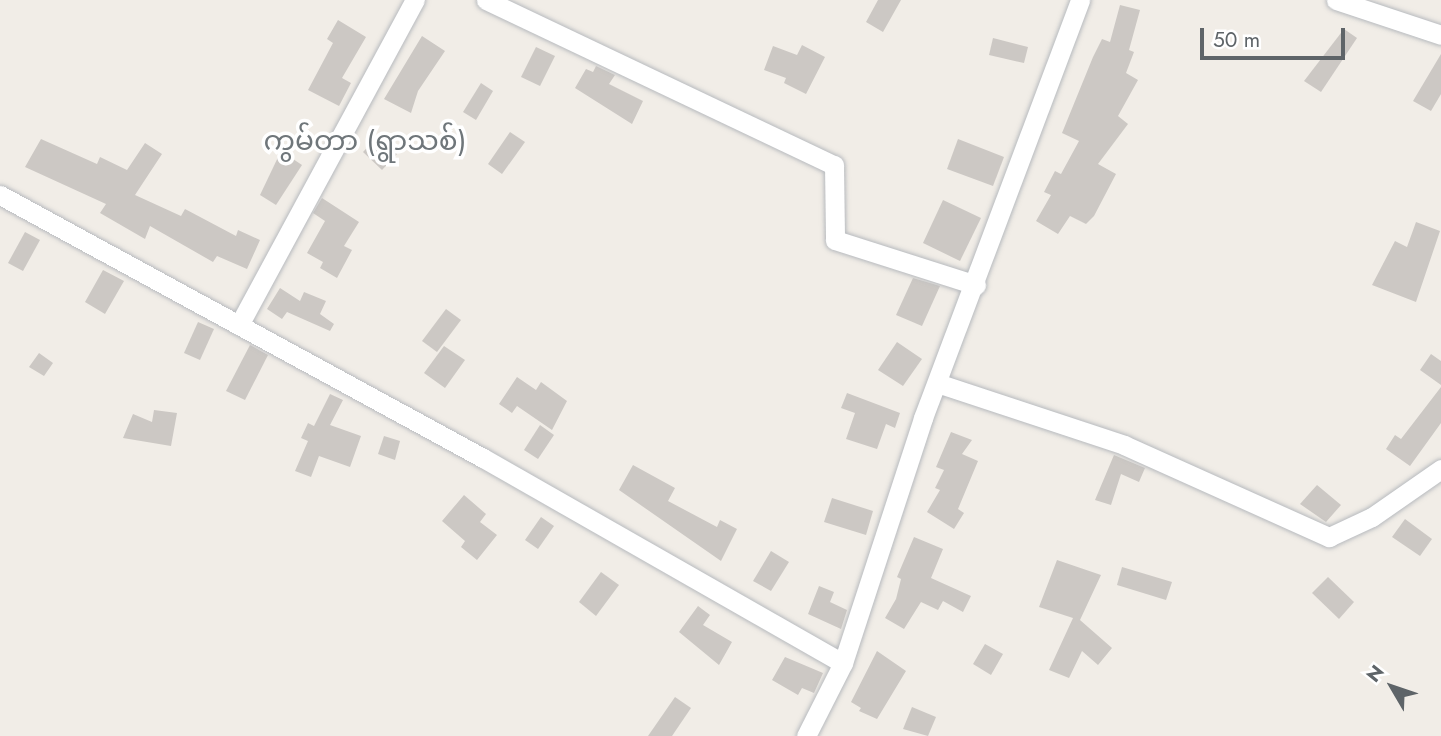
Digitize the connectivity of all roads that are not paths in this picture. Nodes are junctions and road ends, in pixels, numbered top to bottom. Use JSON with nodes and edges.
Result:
{"nodes":[{"id":1,"x":415,"y":0,"type":"edge"},
{"id":2,"x":486,"y":0,"type":"edge"},
{"id":3,"x":1080,"y":0,"type":"edge"},
{"id":4,"x":1336,"y":0,"type":"edge"},
{"id":5,"x":1441,"y":36,"type":"edge"},
{"id":6,"x":0,"y":195,"type":"edge"},
{"id":7,"x":976,"y":285,"type":"junction"},
{"id":8,"x":239,"y":325,"type":"junction"},
{"id":9,"x":937,"y":383,"type":"junction"},
{"id":10,"x":1441,"y":469,"type":"edge"},
{"id":11,"x":843,"y":663,"type":"junction"},
{"id":12,"x":806,"y":736,"type":"edge"}],
"edges":[{"from":1,"to":8,"type":"street"},
{"from":2,"to":7,"type":"street"},
{"from":3,"to":7,"type":"street"},
{"from":4,"to":5,"type":"street"},
{"from":6,"to":8,"type":"street"},
{"from":7,"to":9,"type":"street"},
{"from":8,"to":11,"type":"street"},
{"from":9,"to":10,"type":"street"},
{"from":9,"to":11,"type":"street"},
{"from":11,"to":12,"type":"street"}]}
